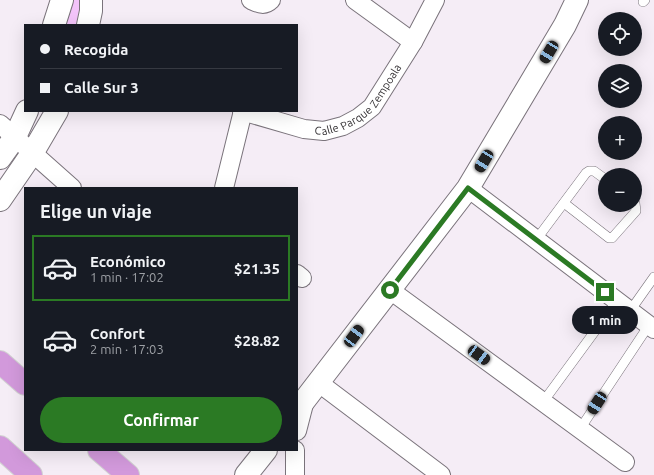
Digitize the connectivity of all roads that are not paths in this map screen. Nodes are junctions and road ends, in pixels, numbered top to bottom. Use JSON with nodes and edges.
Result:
{"nodes":[{"id":1,"x":62,"y":0,"type":"edge"},
{"id":2,"x":91,"y":0,"type":"edge"},
{"id":3,"x":250,"y":0,"type":"edge"},
{"id":4,"x":271,"y":0,"type":"edge"},
{"id":5,"x":355,"y":0,"type":"edge"},
{"id":6,"x":435,"y":0,"type":"edge"},
{"id":7,"x":578,"y":0,"type":"edge"},
{"id":8,"x":54,"y":24,"type":"edge"},
{"id":9,"x":88,"y":24,"type":"edge"},
{"id":10,"x":414,"y":42,"type":"junction"},
{"id":11,"x":26,"y":112,"type":"edge"},
{"id":12,"x":56,"y":112,"type":"edge"},
{"id":13,"x":243,"y":112,"type":"edge"},
{"id":14,"x":247,"y":112,"type":"edge"},
{"id":15,"x":8,"y":131,"type":"edge"},
{"id":16,"x":33,"y":152,"type":"junction"},
{"id":17,"x":0,"y":158,"type":"edge"},
{"id":18,"x":598,"y":174,"type":"edge"},
{"id":19,"x":71,"y":187,"type":"edge"},
{"id":20,"x":224,"y":187,"type":"edge"},
{"id":21,"x":468,"y":188,"type":"junction"},
{"id":22,"x":0,"y":200,"type":"edge"},
{"id":23,"x":564,"y":203,"type":"junction"},
{"id":24,"x":635,"y":212,"type":"edge"},
{"id":25,"x":536,"y":240,"type":"junction"},
{"id":26,"x":654,"y":277,"type":"edge"},
{"id":27,"x":390,"y":290,"type":"junction"},
{"id":28,"x":624,"y":306,"type":"junction"},
{"id":29,"x":651,"y":327,"type":"edge"},
{"id":30,"x":0,"y":362,"type":"edge"},
{"id":31,"x":319,"y":382,"type":"junction"},
{"id":32,"x":24,"y":383,"type":"edge"},
{"id":33,"x":543,"y":402,"type":"junction"},
{"id":34,"x":301,"y":405,"type":"edge"},
{"id":35,"x":298,"y":424,"type":"edge"},
{"id":36,"x":580,"y":429,"type":"junction"},
{"id":37,"x":0,"y":447,"type":"edge"},
{"id":38,"x":101,"y":451,"type":"edge"},
{"id":39,"x":265,"y":451,"type":"edge"},
{"id":40,"x":295,"y":451,"type":"edge"},
{"id":41,"x":625,"y":462,"type":"dead end"},
{"id":42,"x":31,"y":475,"type":"edge"},
{"id":43,"x":128,"y":475,"type":"edge"},
{"id":44,"x":246,"y":475,"type":"edge"},
{"id":45,"x":295,"y":475,"type":"edge"},
{"id":46,"x":441,"y":475,"type":"edge"}],
"edges":[{"from":1,"to":8,"type":"main road"},
{"from":2,"to":9,"type":"main road"},
{"from":3,"to":4,"type":"street"},
{"from":5,"to":10,"type":"street"},
{"from":6,"to":10,"type":"street","name":"Calle Parque Zempoala"},
{"from":7,"to":21,"type":"main road"},
{"from":10,"to":14,"type":"street","name":"Calle Parque Zempoala"},
{"from":11,"to":15,"type":"main road"},
{"from":12,"to":16,"type":"main road"},
{"from":13,"to":20,"type":"street"},
{"from":15,"to":16,"type":"street"},
{"from":15,"to":17,"type":"main road"},
{"from":16,"to":19,"type":"street"},
{"from":16,"to":22,"type":"main road"},
{"from":18,"to":23,"type":"lane"},
{"from":21,"to":25,"type":"street"},
{"from":21,"to":27,"type":"main road"},
{"from":23,"to":24,"type":"lane"},
{"from":23,"to":25,"type":"lane"},
{"from":25,"to":28,"type":"street"},
{"from":26,"to":28,"type":"lane"},
{"from":27,"to":31,"type":"main road"},
{"from":27,"to":33,"type":"street"},
{"from":28,"to":29,"type":"street"},
{"from":28,"to":33,"type":"lane"},
{"from":29,"to":36,"type":"lane"},
{"from":30,"to":32,"type":"highway"},
{"from":31,"to":34,"type":"main road"},
{"from":31,"to":46,"type":"street"},
{"from":33,"to":36,"type":"street"},
{"from":34,"to":35,"type":"street"},
{"from":36,"to":41,"type":"street"},
{"from":37,"to":42,"type":"highway"},
{"from":38,"to":43,"type":"highway"},
{"from":39,"to":44,"type":"main road"},
{"from":40,"to":45,"type":"street"}]}
